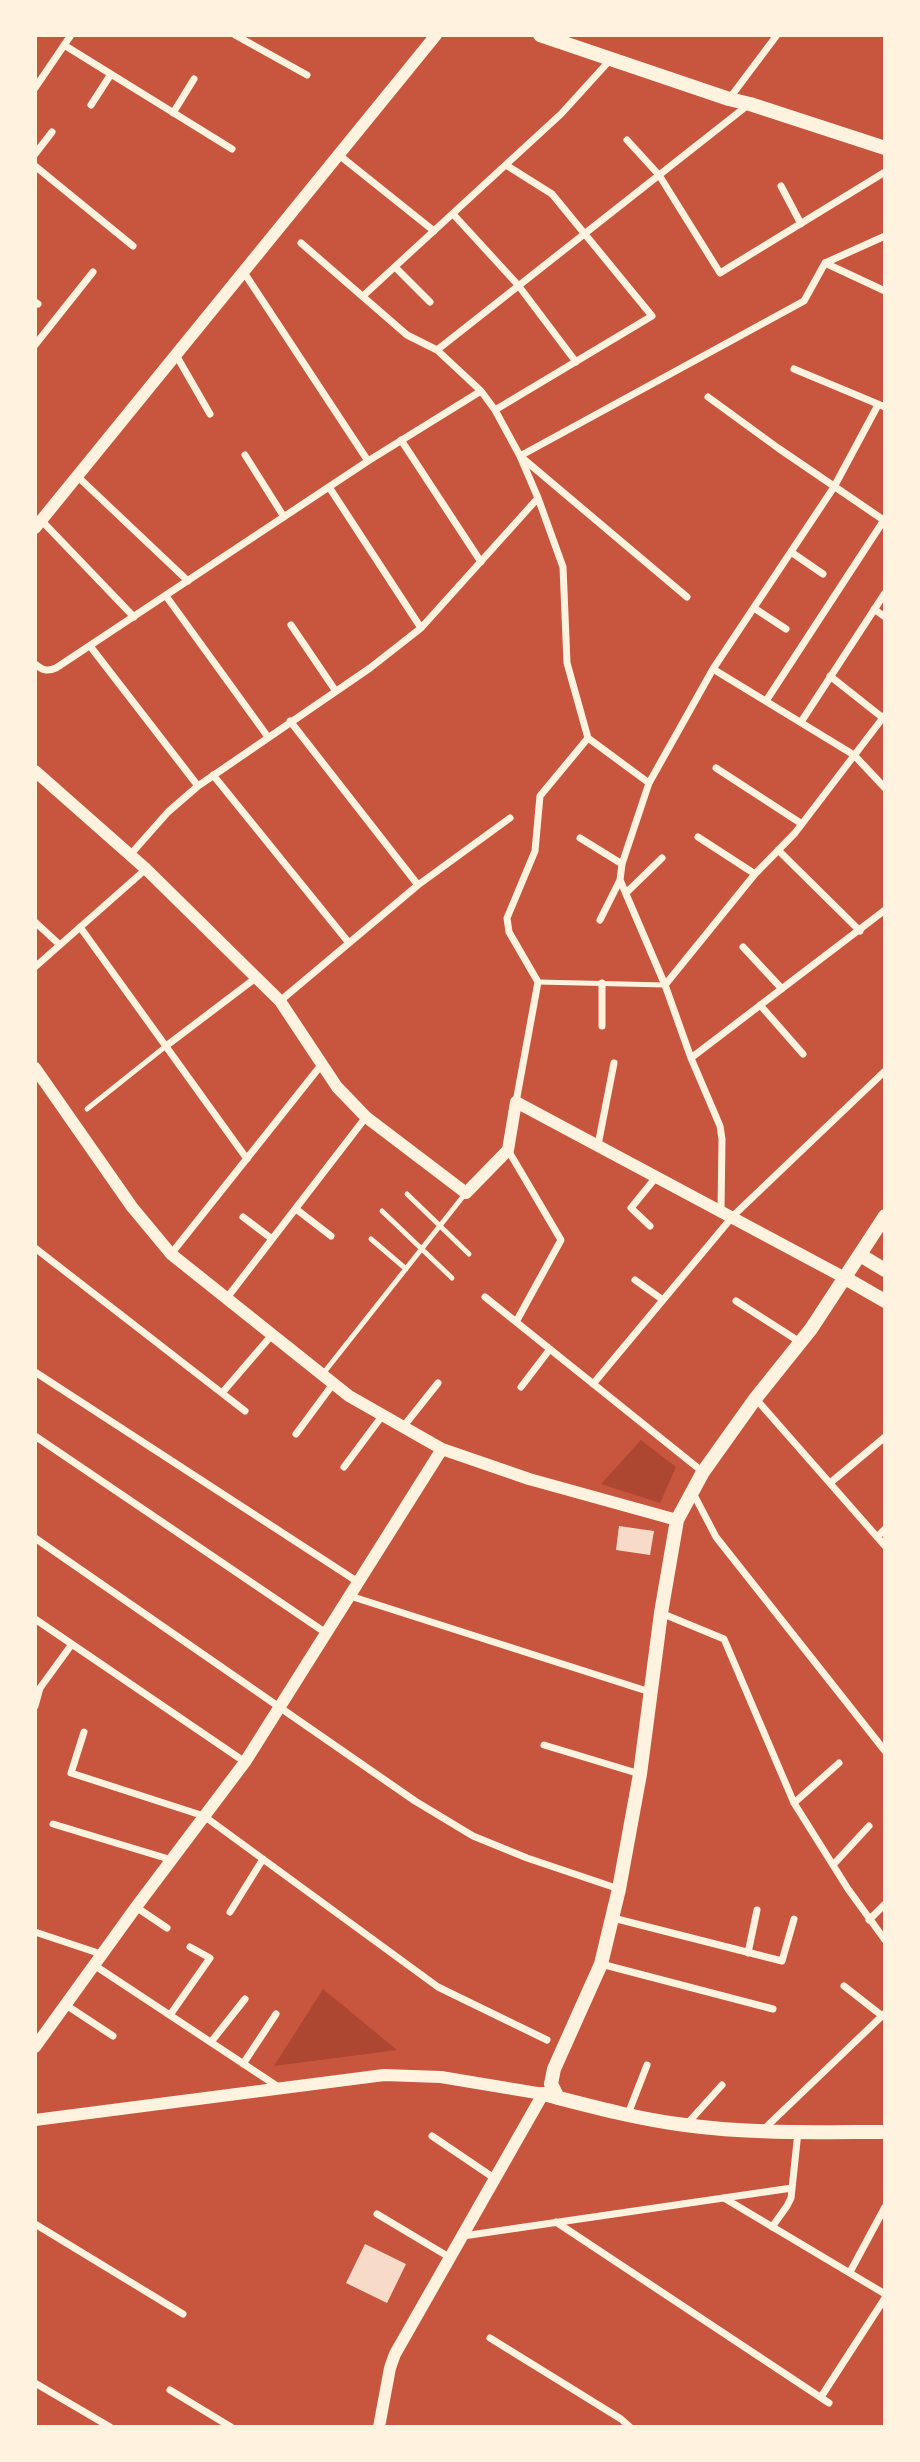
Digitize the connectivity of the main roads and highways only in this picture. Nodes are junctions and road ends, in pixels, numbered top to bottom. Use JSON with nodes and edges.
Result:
{"nodes":[{"id":1,"x":540,"y":35,"type":"edge"},
{"id":2,"x":573,"y":40,"type":"edge"},
{"id":3,"x":885,"y":148,"type":"edge"},
{"id":4,"x":885,"y":1216,"type":"edge"},
{"id":5,"x":860,"y":1255,"type":"junction"},
{"id":6,"x":885,"y":1270,"type":"edge"},
{"id":7,"x":845,"y":1278,"type":"junction"},
{"id":8,"x":885,"y":1301,"type":"edge"},
{"id":9,"x":543,"y":2094,"type":"road end"},
{"id":10,"x":558,"y":2098,"type":"junction"},
{"id":11,"x":885,"y":2132,"type":"edge"}],
"edges":[{"from":1,"to":2,"type":"main road"},
{"from":2,"to":3,"type":"main road"},
{"from":4,"to":5,"type":"main road"},
{"from":5,"to":6,"type":"main road"},
{"from":5,"to":7,"type":"main road"},
{"from":7,"to":8,"type":"main road"},
{"from":7,"to":10,"type":"main road"},
{"from":9,"to":10,"type":"main road"},
{"from":10,"to":11,"type":"main road"}]}
